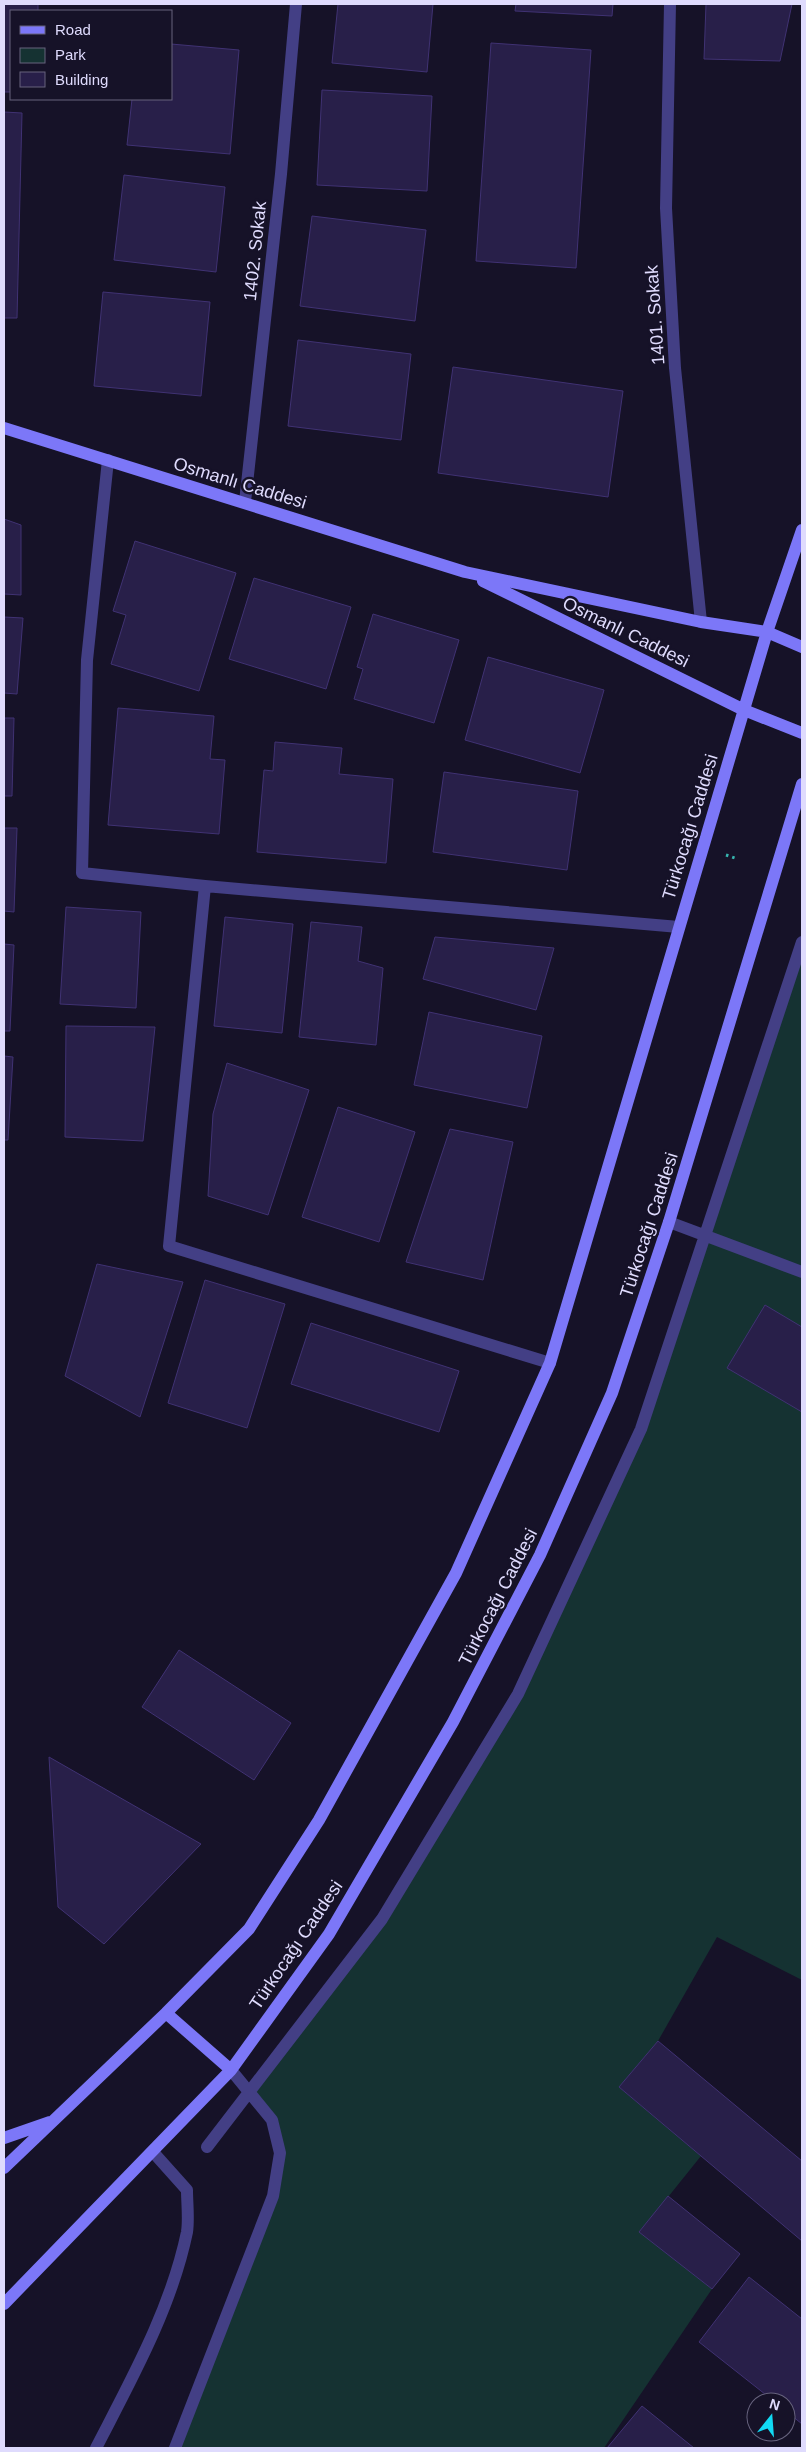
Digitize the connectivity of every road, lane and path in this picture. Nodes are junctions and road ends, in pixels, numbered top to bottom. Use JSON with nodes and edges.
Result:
{"nodes":[{"id":1,"x":296,"y":4,"type":"edge"},
{"id":2,"x":670,"y":4,"type":"edge"},
{"id":3,"x":4,"y":428,"type":"edge"},
{"id":4,"x":108,"y":460,"type":"junction"},
{"id":5,"x":245,"y":502,"type":"junction"},
{"id":6,"x":802,"y":530,"type":"edge"},
{"id":7,"x":466,"y":572,"type":"junction"},
{"id":8,"x":701,"y":622,"type":"junction"},
{"id":9,"x":767,"y":632,"type":"junction"},
{"id":10,"x":802,"y":647,"type":"edge"},
{"id":11,"x":744,"y":710,"type":"junction"},
{"id":12,"x":802,"y":733,"type":"edge"},
{"id":13,"x":802,"y":784,"type":"edge"},
{"id":14,"x":205,"y":886,"type":"junction"},
{"id":15,"x":679,"y":927,"type":"junction"},
{"id":16,"x":802,"y":942,"type":"edge"},
{"id":17,"x":669,"y":1222,"type":"junction"},
{"id":18,"x":706,"y":1236,"type":"junction"},
{"id":19,"x":802,"y":1272,"type":"edge"},
{"id":20,"x":550,"y":1363,"type":"junction"},
{"id":21,"x":166,"y":2014,"type":"junction"},
{"id":22,"x":231,"y":2070,"type":"junction"},
{"id":23,"x":250,"y":2093,"type":"junction"},
{"id":24,"x":55,"y":2121,"type":"junction"},
{"id":25,"x":4,"y":2138,"type":"edge"},
{"id":26,"x":207,"y":2147,"type":"dead end"},
{"id":27,"x":153,"y":2152,"type":"junction"},
{"id":28,"x":4,"y":2168,"type":"edge"},
{"id":29,"x":4,"y":2304,"type":"edge"},
{"id":30,"x":96,"y":2448,"type":"edge"},
{"id":31,"x":176,"y":2448,"type":"edge"}],
"edges":[{"from":1,"to":5,"type":"street","name":"1402. Sokak"},
{"from":2,"to":8,"type":"street","name":"1401. Sokak"},
{"from":3,"to":4,"type":"main road","name":"Osmanlı Caddesi"},
{"from":4,"to":5,"type":"main road","name":"Osmanlı Caddesi"},
{"from":4,"to":14,"type":"street"},
{"from":5,"to":7,"type":"main road","name":"Osmanlı Caddesi"},
{"from":6,"to":9,"type":"main road"},
{"from":7,"to":8,"type":"main road","name":"Osmanlı Caddesi"},
{"from":7,"to":11,"type":"main road","name":"Osmanlı Caddesi"},
{"from":8,"to":9,"type":"main road","name":"Osmanlı Caddesi"},
{"from":9,"to":10,"type":"main road","name":"Osmanlı Caddesi"},
{"from":9,"to":11,"type":"main road","name":"Türkocağı Caddesi"},
{"from":11,"to":12,"type":"main road","name":"Osmanlı Caddesi"},
{"from":11,"to":15,"type":"main road","name":"Türkocağı Caddesi"},
{"from":13,"to":17,"type":"main road","name":"Türkocağı Caddesi"},
{"from":14,"to":15,"type":"street"},
{"from":14,"to":20,"type":"street"},
{"from":15,"to":20,"type":"main road","name":"Türkocağı Caddesi"},
{"from":16,"to":18,"type":"street"},
{"from":17,"to":18,"type":"street"},
{"from":17,"to":22,"type":"main road","name":"Türkocağı Caddesi"},
{"from":18,"to":19,"type":"street"},
{"from":18,"to":23,"type":"street"},
{"from":20,"to":21,"type":"main road","name":"Türkocağı Caddesi"},
{"from":21,"to":22,"type":"main road"},
{"from":21,"to":24,"type":"main road","name":"Türkocağı Caddesi"},
{"from":22,"to":23,"type":"street"},
{"from":22,"to":27,"type":"main road","name":"Türkocağı Caddesi"},
{"from":23,"to":26,"type":"street"},
{"from":23,"to":31,"type":"street"},
{"from":24,"to":25,"type":"main road"},
{"from":24,"to":28,"type":"main road","name":"Türkocağı Caddesi"},
{"from":27,"to":29,"type":"main road","name":"Türkocağı Caddesi"},
{"from":27,"to":30,"type":"street"}]}
